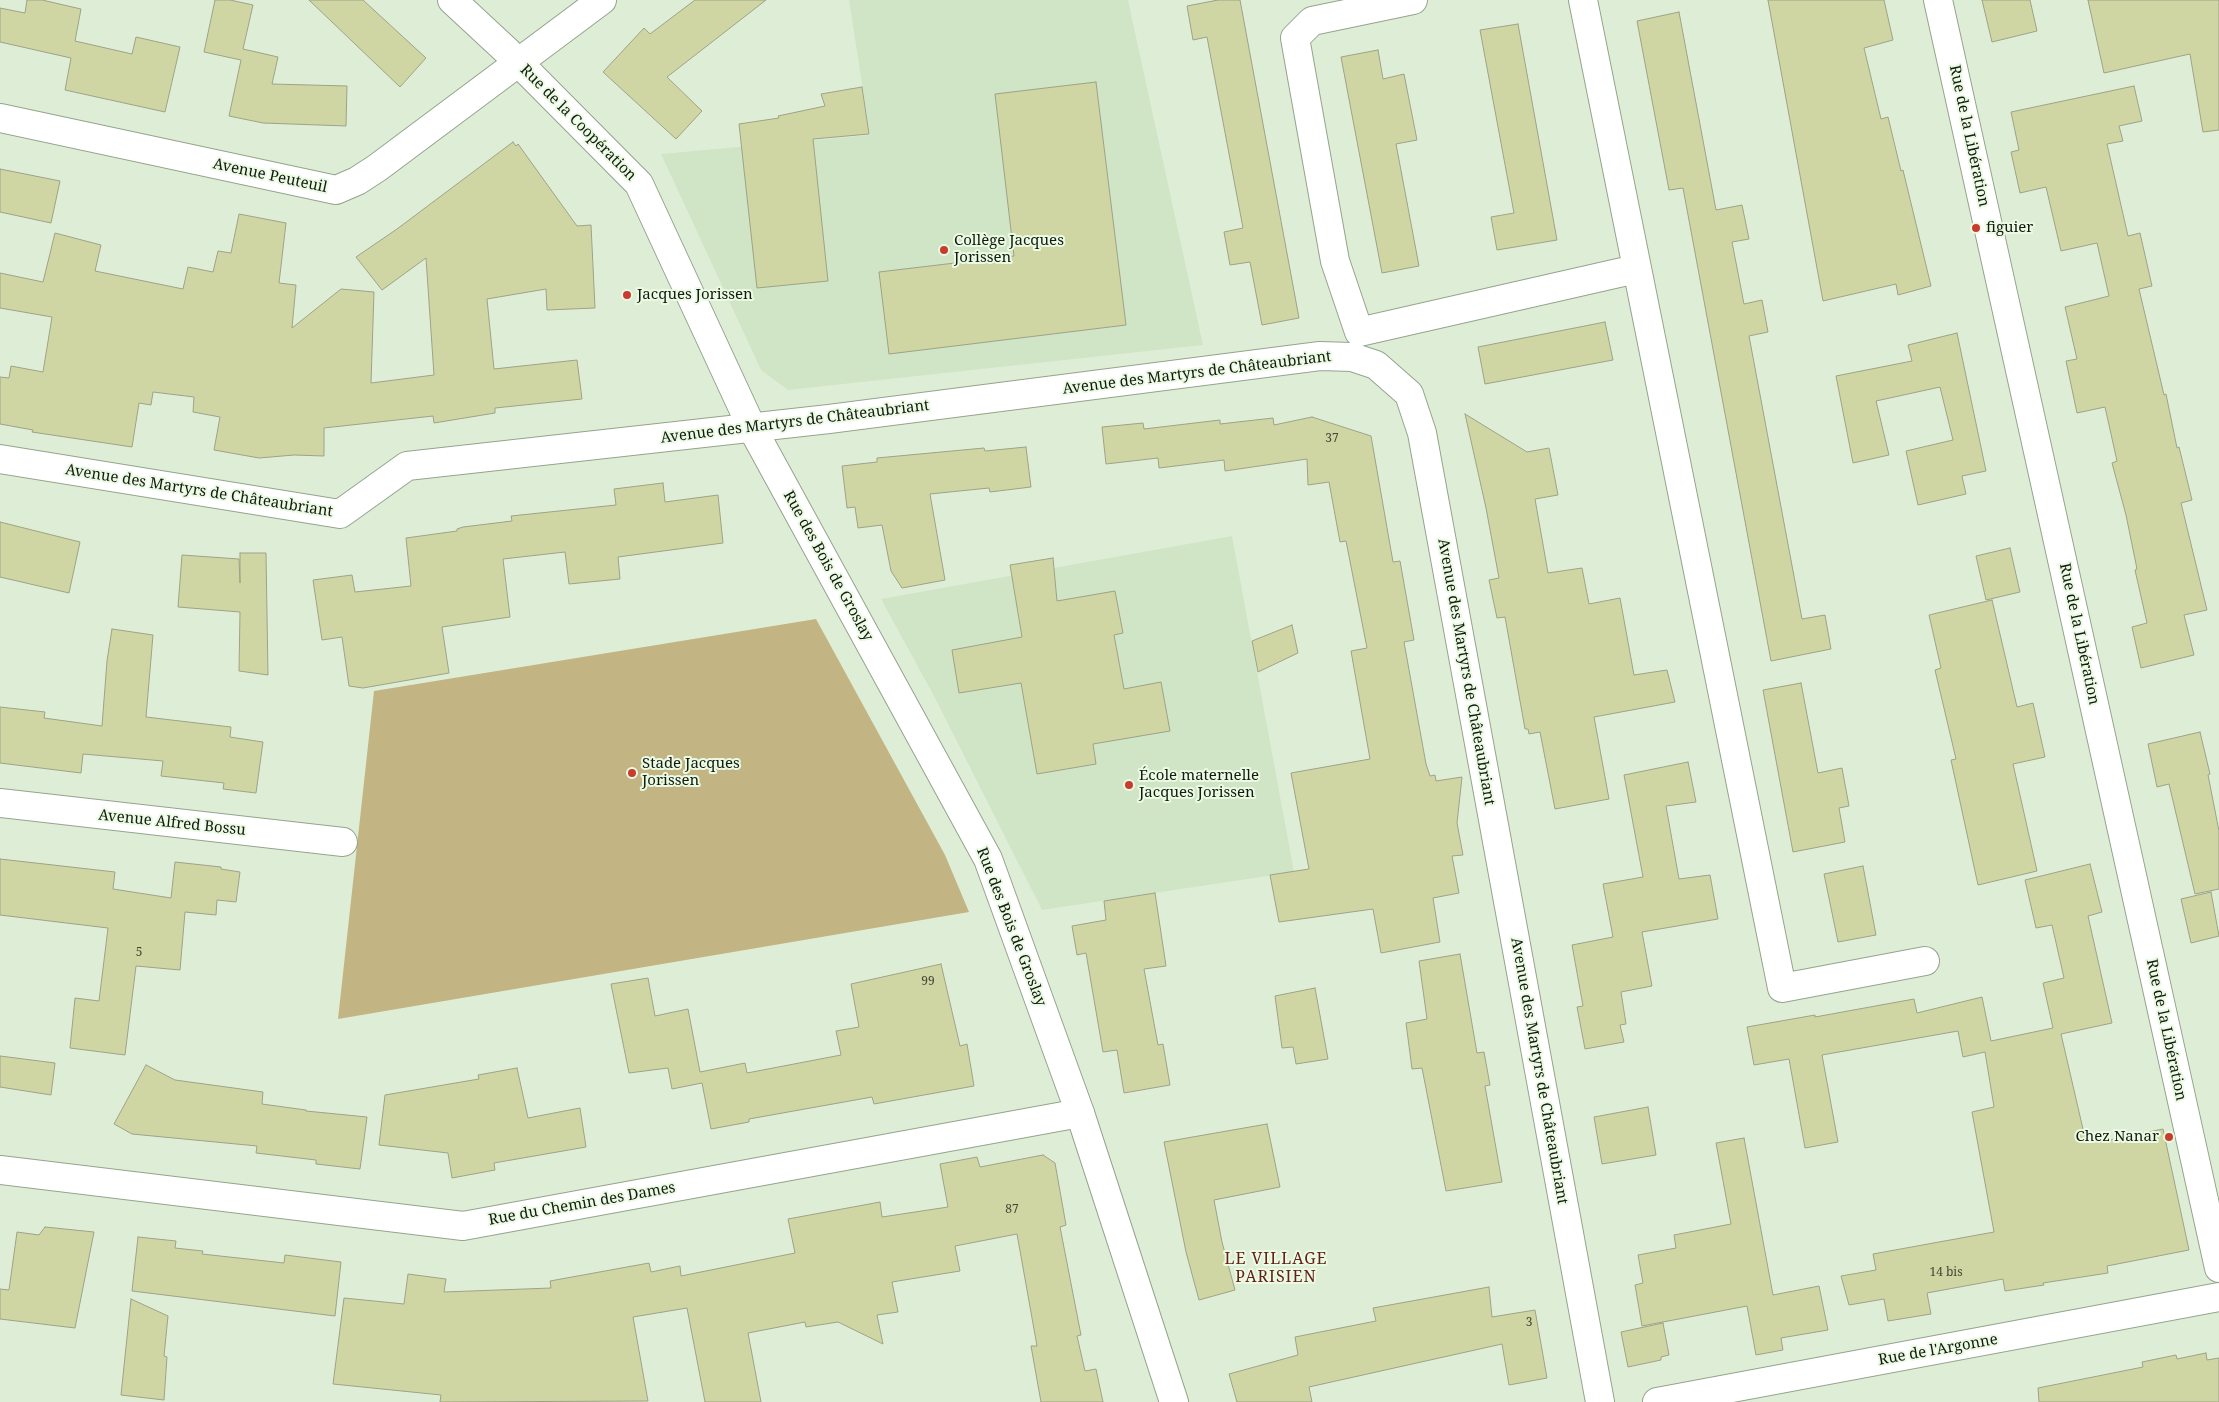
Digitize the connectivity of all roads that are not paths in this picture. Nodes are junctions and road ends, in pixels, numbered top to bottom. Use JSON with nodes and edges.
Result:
{"nodes":[{"id":1,"x":452,"y":0,"type":"edge"},
{"id":2,"x":602,"y":0,"type":"edge"},
{"id":3,"x":1413,"y":0,"type":"edge"},
{"id":4,"x":1583,"y":0,"type":"edge"},
{"id":5,"x":1938,"y":0,"type":"edge"},
{"id":6,"x":1309,"y":10,"type":"edge"},
{"id":7,"x":520,"y":64,"type":"junction"},
{"id":8,"x":0,"y":118,"type":"edge"},
{"id":9,"x":1636,"y":269,"type":"junction"},
{"id":10,"x":1363,"y":352,"type":"junction"},
{"id":11,"x":752,"y":428,"type":"junction"},
{"id":12,"x":0,"y":459,"type":"edge"},
{"id":13,"x":0,"y":803,"type":"edge"},
{"id":14,"x":343,"y":842,"type":"dead end"},
{"id":15,"x":1925,"y":961,"type":"dead end"},
{"id":16,"x":1080,"y":1113,"type":"junction"},
{"id":17,"x":0,"y":1170,"type":"edge"},
{"id":18,"x":2219,"y":1268,"type":"edge"},
{"id":19,"x":2219,"y":1297,"type":"edge"},
{"id":20,"x":1174,"y":1402,"type":"edge"},
{"id":21,"x":1600,"y":1402,"type":"edge"},
{"id":22,"x":1657,"y":1402,"type":"edge"}],
"edges":[{"from":1,"to":7,"type":"street","name":"Rue de la Coopération"},
{"from":2,"to":7,"type":"street","name":"Avenue Peuteuil"},
{"from":3,"to":6,"type":"street"},
{"from":4,"to":9,"type":"street"},
{"from":5,"to":18,"type":"street","name":"Rue de la Libération"},
{"from":6,"to":10,"type":"street"},
{"from":7,"to":8,"type":"street","name":"Avenue Peuteuil"},
{"from":7,"to":11,"type":"street","name":"Rue de la Coopération"},
{"from":9,"to":10,"type":"street"},
{"from":9,"to":15,"type":"street"},
{"from":10,"to":11,"type":"street","name":"Avenue des Martyrs de Châteaubriant"},
{"from":10,"to":21,"type":"street","name":"Avenue des Martyrs de Châteaubriant"},
{"from":11,"to":12,"type":"street","name":"Avenue des Martyrs de Châteaubriant"},
{"from":11,"to":16,"type":"street","name":"Rue des Bois de Groslay"},
{"from":13,"to":14,"type":"street","name":"Avenue Alfred Bossu"},
{"from":16,"to":17,"type":"street","name":"Rue du Chemin des Dames"},
{"from":16,"to":20,"type":"street","name":"Rue des Bois de Groslay"},
{"from":19,"to":22,"type":"street","name":"Rue de l'Argonne"}]}
